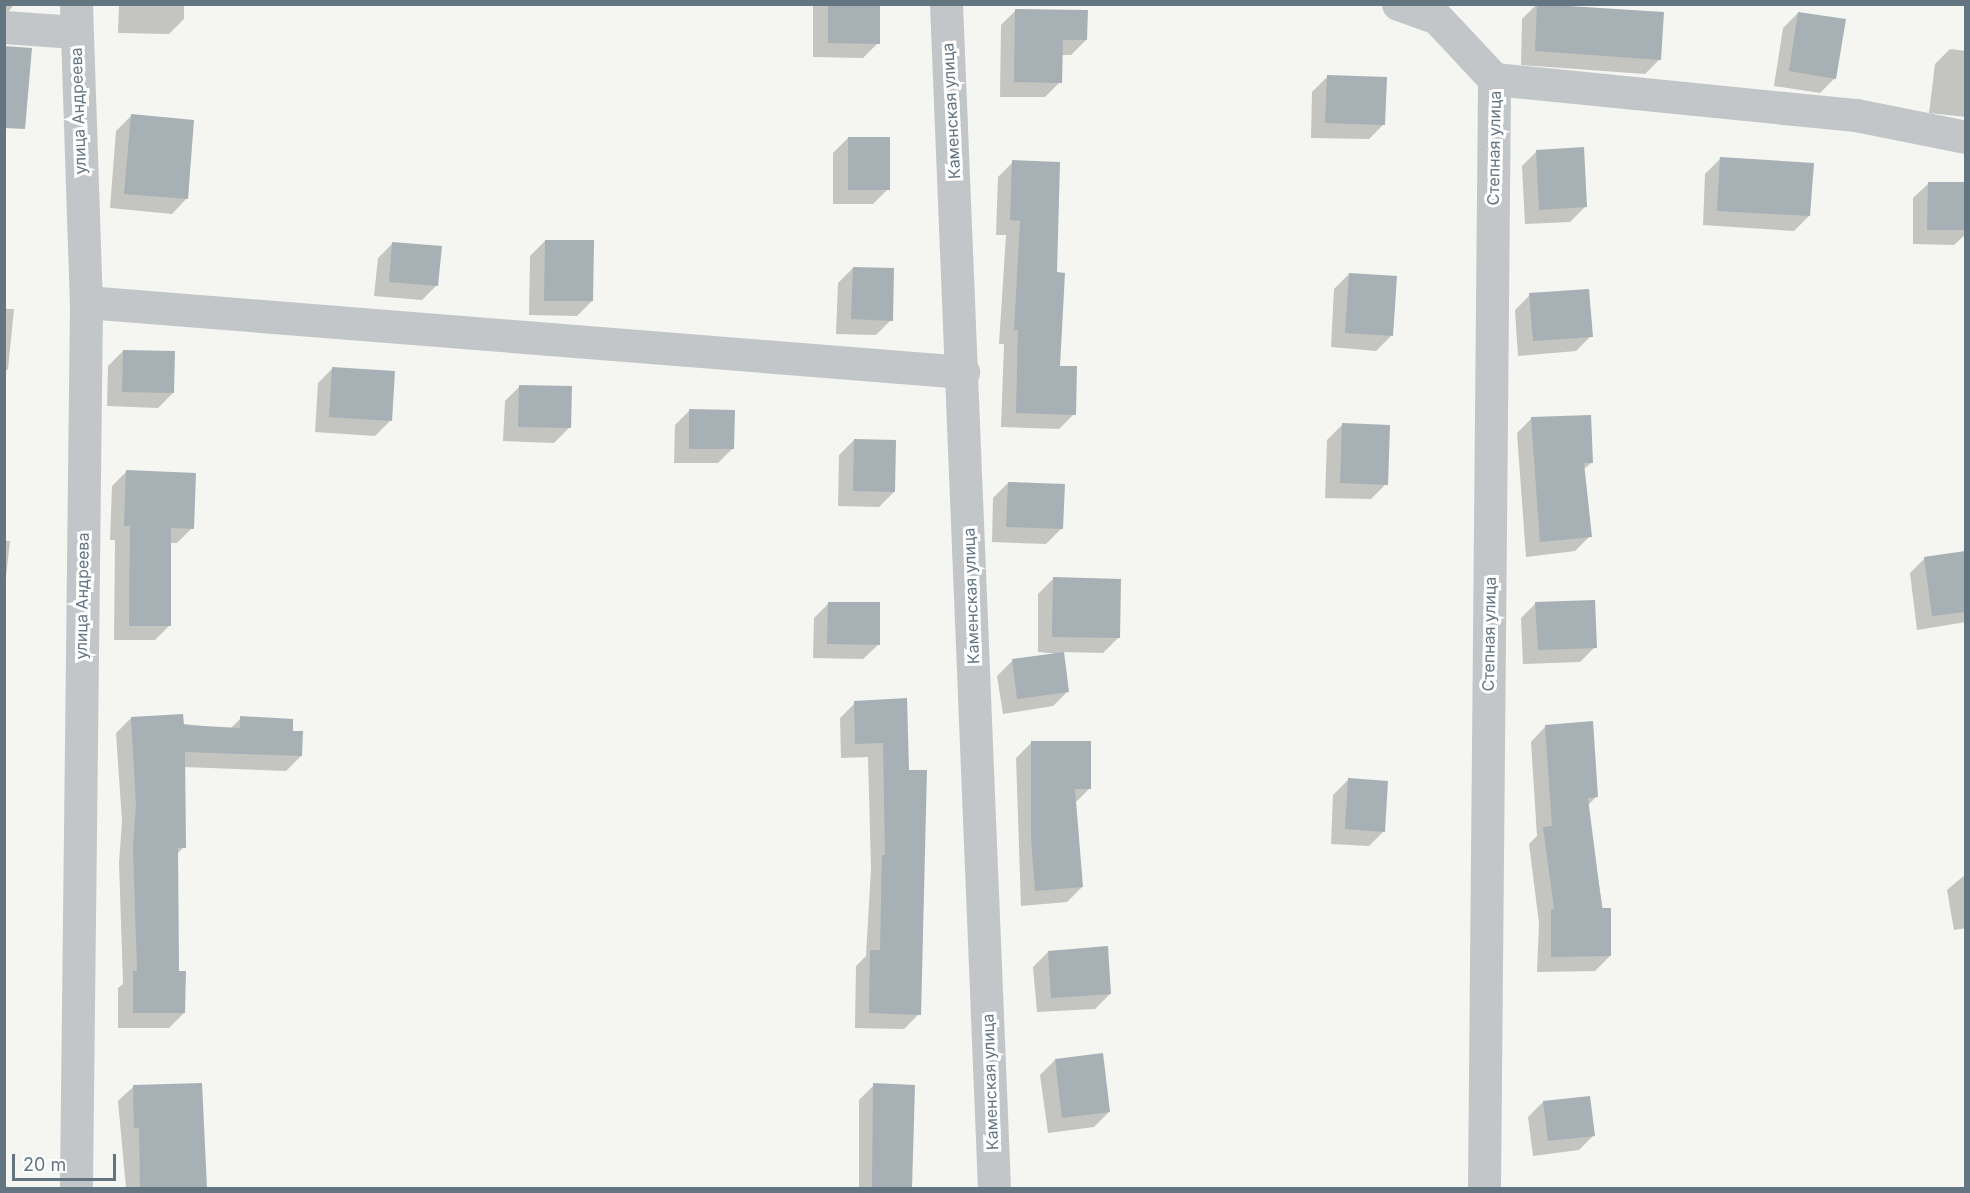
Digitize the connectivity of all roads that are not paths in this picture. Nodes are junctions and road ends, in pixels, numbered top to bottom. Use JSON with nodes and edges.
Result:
{"nodes":[{"id":1,"x":946,"y":4,"type":"edge"},
{"id":2,"x":1398,"y":4,"type":"edge"},
{"id":3,"x":76,"y":18,"type":"edge"},
{"id":4,"x":4,"y":27,"type":"edge"},
{"id":5,"x":1494,"y":79,"type":"junction"},
{"id":6,"x":1965,"y":138,"type":"edge"},
{"id":7,"x":86,"y":302,"type":"junction"},
{"id":8,"x":963,"y":372,"type":"junction"},
{"id":9,"x":76,"y":1188,"type":"edge"},
{"id":10,"x":994,"y":1188,"type":"edge"},
{"id":11,"x":1484,"y":1188,"type":"edge"}],
"edges":[{"from":1,"to":8,"type":"street","name":"Каменская улица"},
{"from":2,"to":5,"type":"street"},
{"from":3,"to":4,"type":"street"},
{"from":3,"to":7,"type":"street","name":"улица Андреева"},
{"from":5,"to":6,"type":"street"},
{"from":5,"to":11,"type":"street","name":"Степная улица"},
{"from":7,"to":8,"type":"street"},
{"from":7,"to":9,"type":"street","name":"улица Андреева"},
{"from":8,"to":10,"type":"street","name":"Каменская улица"}]}
